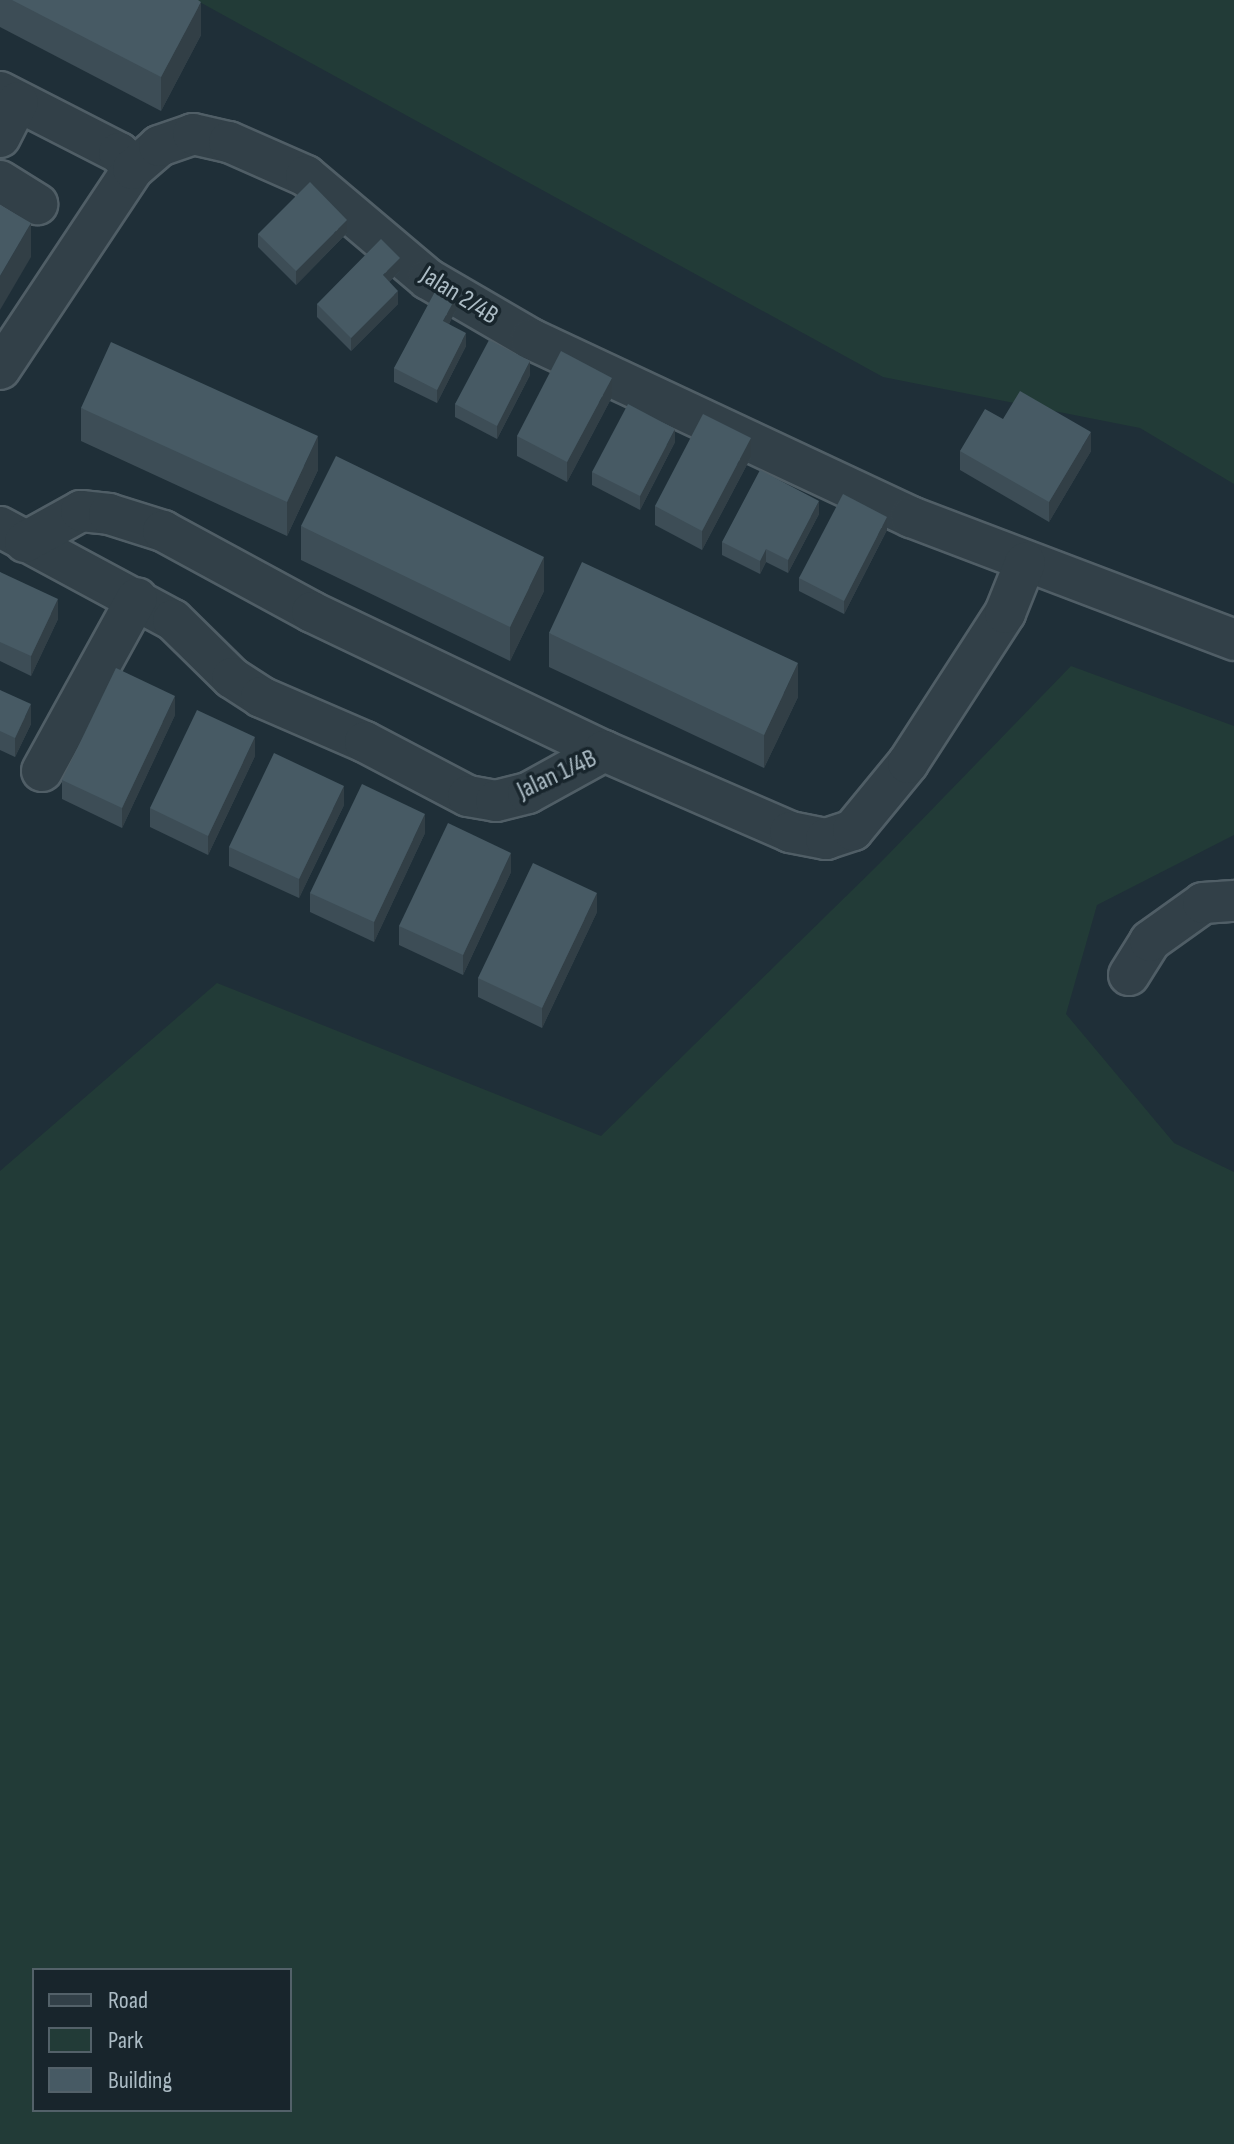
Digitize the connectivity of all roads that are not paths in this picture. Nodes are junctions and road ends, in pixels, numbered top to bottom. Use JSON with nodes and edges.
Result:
{"nodes":[{"id":1,"x":9,"y":97,"type":"edge"},
{"id":2,"x":0,"y":137,"type":"edge"},
{"id":3,"x":133,"y":169,"type":"junction"},
{"id":4,"x":0,"y":181,"type":"edge"},
{"id":5,"x":37,"y":204,"type":"dead end"},
{"id":6,"x":0,"y":369,"type":"edge"},
{"id":7,"x":13,"y":534,"type":"edge"},
{"id":8,"x":1025,"y":563,"type":"junction"},
{"id":9,"x":137,"y":598,"type":"junction"},
{"id":10,"x":1234,"y":640,"type":"edge"},
{"id":11,"x":604,"y":751,"type":"junction"},
{"id":12,"x":42,"y":771,"type":"dead end"},
{"id":13,"x":1234,"y":901,"type":"edge"},
{"id":14,"x":1129,"y":975,"type":"dead end"}],
"edges":[{"from":1,"to":2,"type":"street"},
{"from":1,"to":3,"type":"street"},
{"from":3,"to":6,"type":"street","name":"Jalan 2/4B"},
{"from":3,"to":8,"type":"street","name":"Jalan 2/4B"},
{"from":4,"to":5,"type":"street"},
{"from":7,"to":9,"type":"street","name":"Jalan 1/4B"},
{"from":7,"to":11,"type":"street"},
{"from":8,"to":10,"type":"street","name":"Jalan 2/4B"},
{"from":8,"to":11,"type":"street","name":"Jalan 1/4B"},
{"from":9,"to":11,"type":"street","name":"Jalan 1/4B"},
{"from":9,"to":12,"type":"street"},
{"from":13,"to":14,"type":"street"}]}
